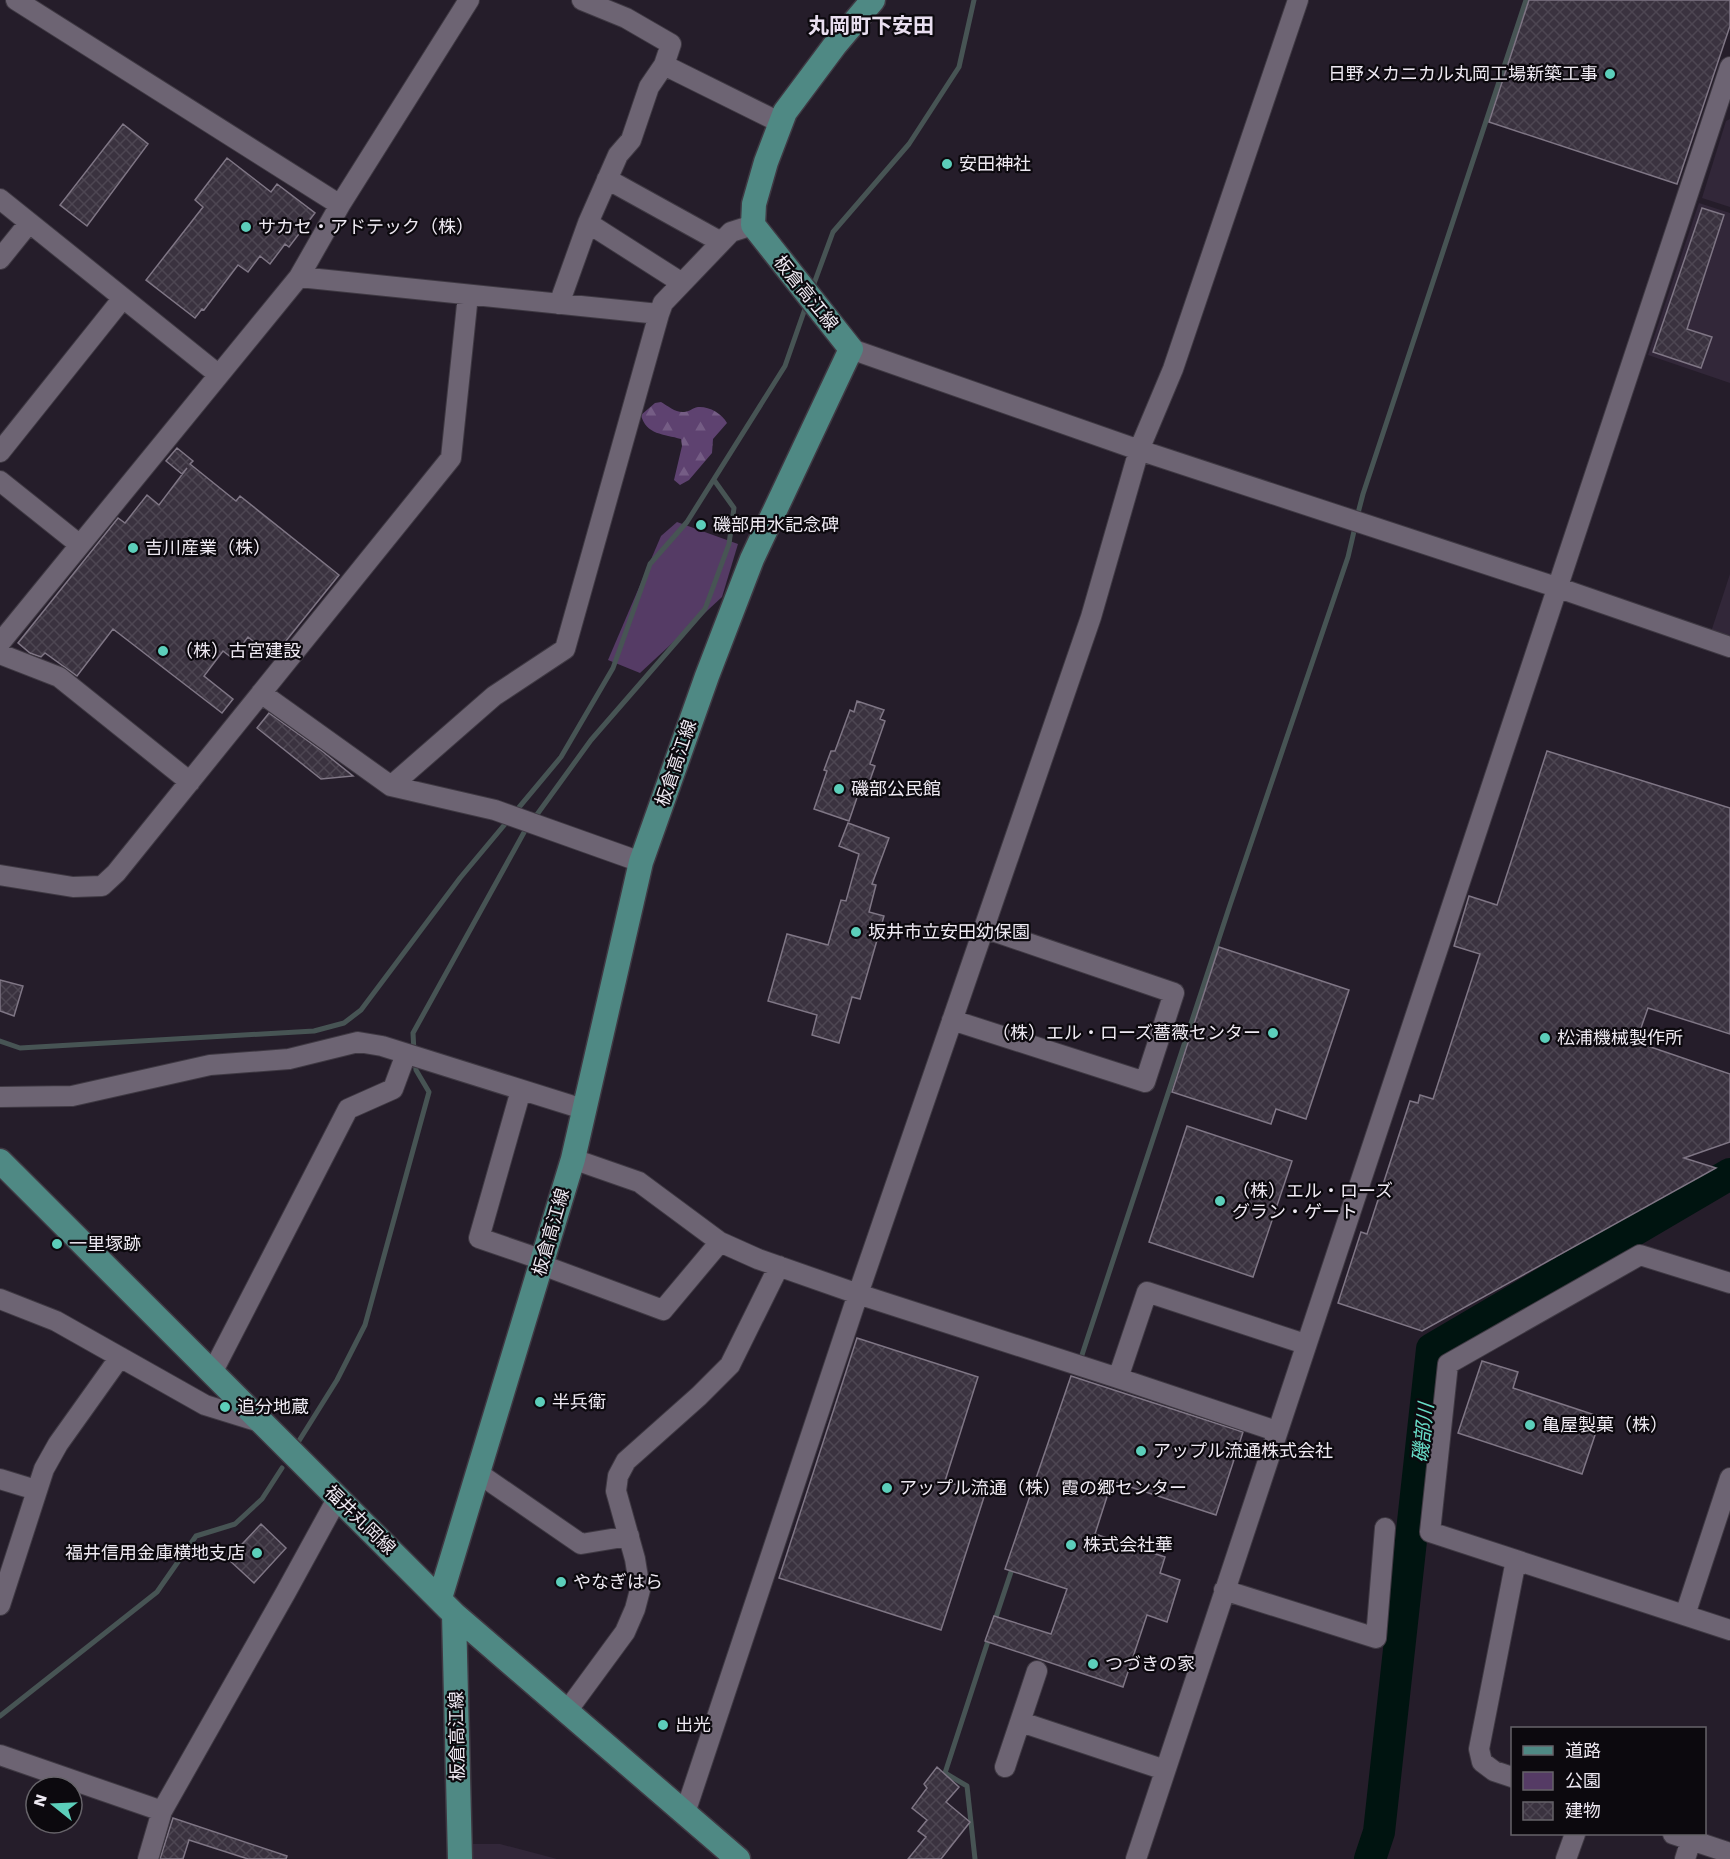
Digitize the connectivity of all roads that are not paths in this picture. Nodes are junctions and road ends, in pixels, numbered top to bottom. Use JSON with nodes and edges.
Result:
{"nodes":[{"id":1,"x":16,"y":0,"type":"edge"},
{"id":2,"x":469,"y":0,"type":"edge"},
{"id":3,"x":582,"y":0,"type":"edge"},
{"id":4,"x":873,"y":0,"type":"edge"},
{"id":5,"x":1298,"y":0,"type":"edge"},
{"id":6,"x":664,"y":65,"type":"junction"},
{"id":7,"x":1730,"y":68,"type":"edge"},
{"id":8,"x":1725,"y":98,"type":"edge"},
{"id":9,"x":781,"y":123,"type":"junction"},
{"id":10,"x":607,"y":179,"type":"junction"},
{"id":11,"x":0,"y":199,"type":"edge"},
{"id":12,"x":340,"y":205,"type":"junction"},
{"id":13,"x":30,"y":223,"type":"junction"},
{"id":14,"x":588,"y":223,"type":"junction"},
{"id":15,"x":753,"y":225,"type":"junction"},
{"id":16,"x":721,"y":242,"type":"junction"},
{"id":17,"x":0,"y":259,"type":"edge"},
{"id":18,"x":299,"y":277,"type":"junction"},
{"id":19,"x":682,"y":283,"type":"junction"},
{"id":20,"x":468,"y":295,"type":"junction"},
{"id":21,"x":123,"y":298,"type":"junction"},
{"id":22,"x":559,"y":304,"type":"junction"},
{"id":23,"x":659,"y":314,"type":"junction"},
{"id":24,"x":851,"y":349,"type":"junction"},
{"id":25,"x":219,"y":375,"type":"junction"},
{"id":26,"x":1139,"y":450,"type":"junction"},
{"id":27,"x":0,"y":452,"type":"edge"},
{"id":28,"x":0,"y":481,"type":"edge"},
{"id":29,"x":80,"y":545,"type":"junction"},
{"id":30,"x":1559,"y":588,"type":"junction"},
{"id":31,"x":0,"y":643,"type":"edge"},
{"id":32,"x":1730,"y":647,"type":"edge"},
{"id":33,"x":0,"y":654,"type":"edge"},
{"id":34,"x":261,"y":693,"type":"junction"},
{"id":35,"x":190,"y":782,"type":"junction"},
{"id":36,"x":391,"y":786,"type":"junction"},
{"id":37,"x":641,"y":862,"type":"junction"},
{"id":38,"x":0,"y":875,"type":"edge"},
{"id":39,"x":984,"y":928,"type":"junction"},
{"id":40,"x":952,"y":1020,"type":"junction"},
{"id":41,"x":406,"y":1054,"type":"junction"},
{"id":42,"x":521,"y":1090,"type":"junction"},
{"id":43,"x":0,"y":1097,"type":"edge"},
{"id":44,"x":583,"y":1109,"type":"junction"},
{"id":45,"x":573,"y":1159,"type":"junction"},
{"id":46,"x":0,"y":1161,"type":"edge"},
{"id":47,"x":720,"y":1242,"type":"junction"},
{"id":48,"x":543,"y":1263,"type":"junction"},
{"id":49,"x":779,"y":1266,"type":"junction"},
{"id":50,"x":1730,"y":1283,"type":"edge"},
{"id":51,"x":858,"y":1294,"type":"junction"},
{"id":52,"x":0,"y":1299,"type":"edge"},
{"id":53,"x":1305,"y":1344,"type":"junction"},
{"id":54,"x":120,"y":1357,"type":"junction"},
{"id":55,"x":212,"y":1373,"type":"junction"},
{"id":56,"x":1118,"y":1378,"type":"junction"},
{"id":57,"x":263,"y":1423,"type":"junction"},
{"id":58,"x":1276,"y":1431,"type":"junction"},
{"id":59,"x":478,"y":1473,"type":"junction"},
{"id":60,"x":0,"y":1479,"type":"edge"},
{"id":61,"x":36,"y":1490,"type":"junction"},
{"id":62,"x":1728,"y":1491,"type":"edge"},
{"id":63,"x":337,"y":1498,"type":"junction"},
{"id":64,"x":1385,"y":1528,"type":"dead end"},
{"id":65,"x":629,"y":1536,"type":"junction"},
{"id":66,"x":1516,"y":1560,"type":"junction"},
{"id":67,"x":1224,"y":1590,"type":"junction"},
{"id":68,"x":0,"y":1605,"type":"edge"},
{"id":69,"x":447,"y":1606,"type":"junction"},
{"id":70,"x":1685,"y":1615,"type":"junction"},
{"id":71,"x":1730,"y":1630,"type":"edge"},
{"id":72,"x":1037,"y":1671,"type":"dead end"},
{"id":73,"x":567,"y":1711,"type":"junction"},
{"id":74,"x":1022,"y":1722,"type":"junction"},
{"id":75,"x":0,"y":1755,"type":"edge"},
{"id":76,"x":1005,"y":1767,"type":"dead end"},
{"id":77,"x":1165,"y":1770,"type":"junction"},
{"id":78,"x":1511,"y":1777,"type":"edge"},
{"id":79,"x":162,"y":1811,"type":"junction"},
{"id":80,"x":685,"y":1813,"type":"junction"},
{"id":81,"x":1574,"y":1835,"type":"edge"},
{"id":82,"x":1682,"y":1837,"type":"edge"},
{"id":83,"x":1730,"y":1853,"type":"edge"},
{"id":84,"x":148,"y":1859,"type":"edge"},
{"id":85,"x":460,"y":1859,"type":"edge"},
{"id":86,"x":738,"y":1859,"type":"edge"},
{"id":87,"x":1136,"y":1859,"type":"edge"},
{"id":88,"x":1566,"y":1859,"type":"edge"},
{"id":89,"x":1684,"y":1859,"type":"edge"}],
"edges":[{"from":1,"to":12,"type":"street"},
{"from":2,"to":12,"type":"street"},
{"from":3,"to":6,"type":"street"},
{"from":4,"to":9,"type":"main road"},
{"from":5,"to":26,"type":"street"},
{"from":6,"to":9,"type":"street"},
{"from":6,"to":10,"type":"street"},
{"from":7,"to":8,"type":"street"},
{"from":8,"to":30,"type":"street"},
{"from":9,"to":15,"type":"main road"},
{"from":10,"to":14,"type":"street"},
{"from":10,"to":16,"type":"street"},
{"from":11,"to":13,"type":"street"},
{"from":12,"to":18,"type":"street"},
{"from":13,"to":17,"type":"street"},
{"from":13,"to":21,"type":"street"},
{"from":14,"to":19,"type":"street"},
{"from":14,"to":22,"type":"street"},
{"from":15,"to":16,"type":"street"},
{"from":15,"to":24,"type":"main road","name":"板倉高江線"},
{"from":16,"to":19,"type":"street"},
{"from":18,"to":20,"type":"street"},
{"from":18,"to":25,"type":"street"},
{"from":19,"to":23,"type":"street"},
{"from":20,"to":22,"type":"street"},
{"from":20,"to":34,"type":"street"},
{"from":21,"to":25,"type":"street"},
{"from":21,"to":27,"type":"street"},
{"from":22,"to":23,"type":"street"},
{"from":23,"to":36,"type":"street"},
{"from":24,"to":26,"type":"street"},
{"from":24,"to":37,"type":"main road","name":"板倉高江線"},
{"from":25,"to":29,"type":"street"},
{"from":26,"to":30,"type":"street"},
{"from":26,"to":39,"type":"street"},
{"from":28,"to":29,"type":"street"},
{"from":29,"to":31,"type":"street"},
{"from":30,"to":32,"type":"street"},
{"from":30,"to":53,"type":"street"},
{"from":33,"to":35,"type":"street"},
{"from":34,"to":35,"type":"street"},
{"from":34,"to":36,"type":"street"},
{"from":35,"to":38,"type":"street"},
{"from":36,"to":37,"type":"street"},
{"from":37,"to":44,"type":"main road","name":"板倉高江線"},
{"from":39,"to":40,"type":"street"},
{"from":39,"to":40,"type":"street"},
{"from":40,"to":51,"type":"street"},
{"from":41,"to":42,"type":"street"},
{"from":41,"to":43,"type":"street"},
{"from":41,"to":55,"type":"street"},
{"from":42,"to":44,"type":"street"},
{"from":42,"to":48,"type":"street"},
{"from":44,"to":45,"type":"main road","name":"板倉高江線"},
{"from":45,"to":47,"type":"street"},
{"from":45,"to":48,"type":"main road","name":"板倉高江線"},
{"from":46,"to":55,"type":"main road","name":"福井丸岡線"},
{"from":47,"to":48,"type":"street"},
{"from":47,"to":49,"type":"street"},
{"from":48,"to":59,"type":"main road","name":"板倉高江線"},
{"from":49,"to":51,"type":"street"},
{"from":49,"to":65,"type":"street"},
{"from":50,"to":66,"type":"street"},
{"from":51,"to":56,"type":"street"},
{"from":51,"to":80,"type":"street"},
{"from":52,"to":54,"type":"street"},
{"from":53,"to":56,"type":"street"},
{"from":53,"to":58,"type":"street"},
{"from":54,"to":57,"type":"street"},
{"from":54,"to":61,"type":"street"},
{"from":55,"to":57,"type":"main road","name":"福井丸岡線"},
{"from":56,"to":58,"type":"street"},
{"from":57,"to":63,"type":"main road","name":"福井丸岡線"},
{"from":58,"to":67,"type":"street"},
{"from":59,"to":65,"type":"street"},
{"from":59,"to":69,"type":"main road","name":"板倉高江線"},
{"from":60,"to":61,"type":"street"},
{"from":61,"to":68,"type":"street"},
{"from":62,"to":70,"type":"street"},
{"from":63,"to":69,"type":"main road","name":"福井丸岡線"},
{"from":63,"to":79,"type":"street"},
{"from":64,"to":67,"type":"street"},
{"from":65,"to":73,"type":"street"},
{"from":66,"to":70,"type":"street"},
{"from":66,"to":78,"type":"street"},
{"from":67,"to":77,"type":"street"},
{"from":69,"to":73,"type":"main road","name":"福井丸岡線"},
{"from":69,"to":85,"type":"main road","name":"板倉高江線"},
{"from":70,"to":71,"type":"street"},
{"from":72,"to":74,"type":"street"},
{"from":73,"to":80,"type":"main road","name":"福井丸岡線"},
{"from":74,"to":76,"type":"street"},
{"from":74,"to":77,"type":"street"},
{"from":75,"to":79,"type":"street"},
{"from":77,"to":87,"type":"street"},
{"from":79,"to":84,"type":"street"},
{"from":80,"to":86,"type":"main road","name":"福井丸岡線"},
{"from":81,"to":88,"type":"street"},
{"from":82,"to":83,"type":"street"},
{"from":82,"to":89,"type":"street"}]}
